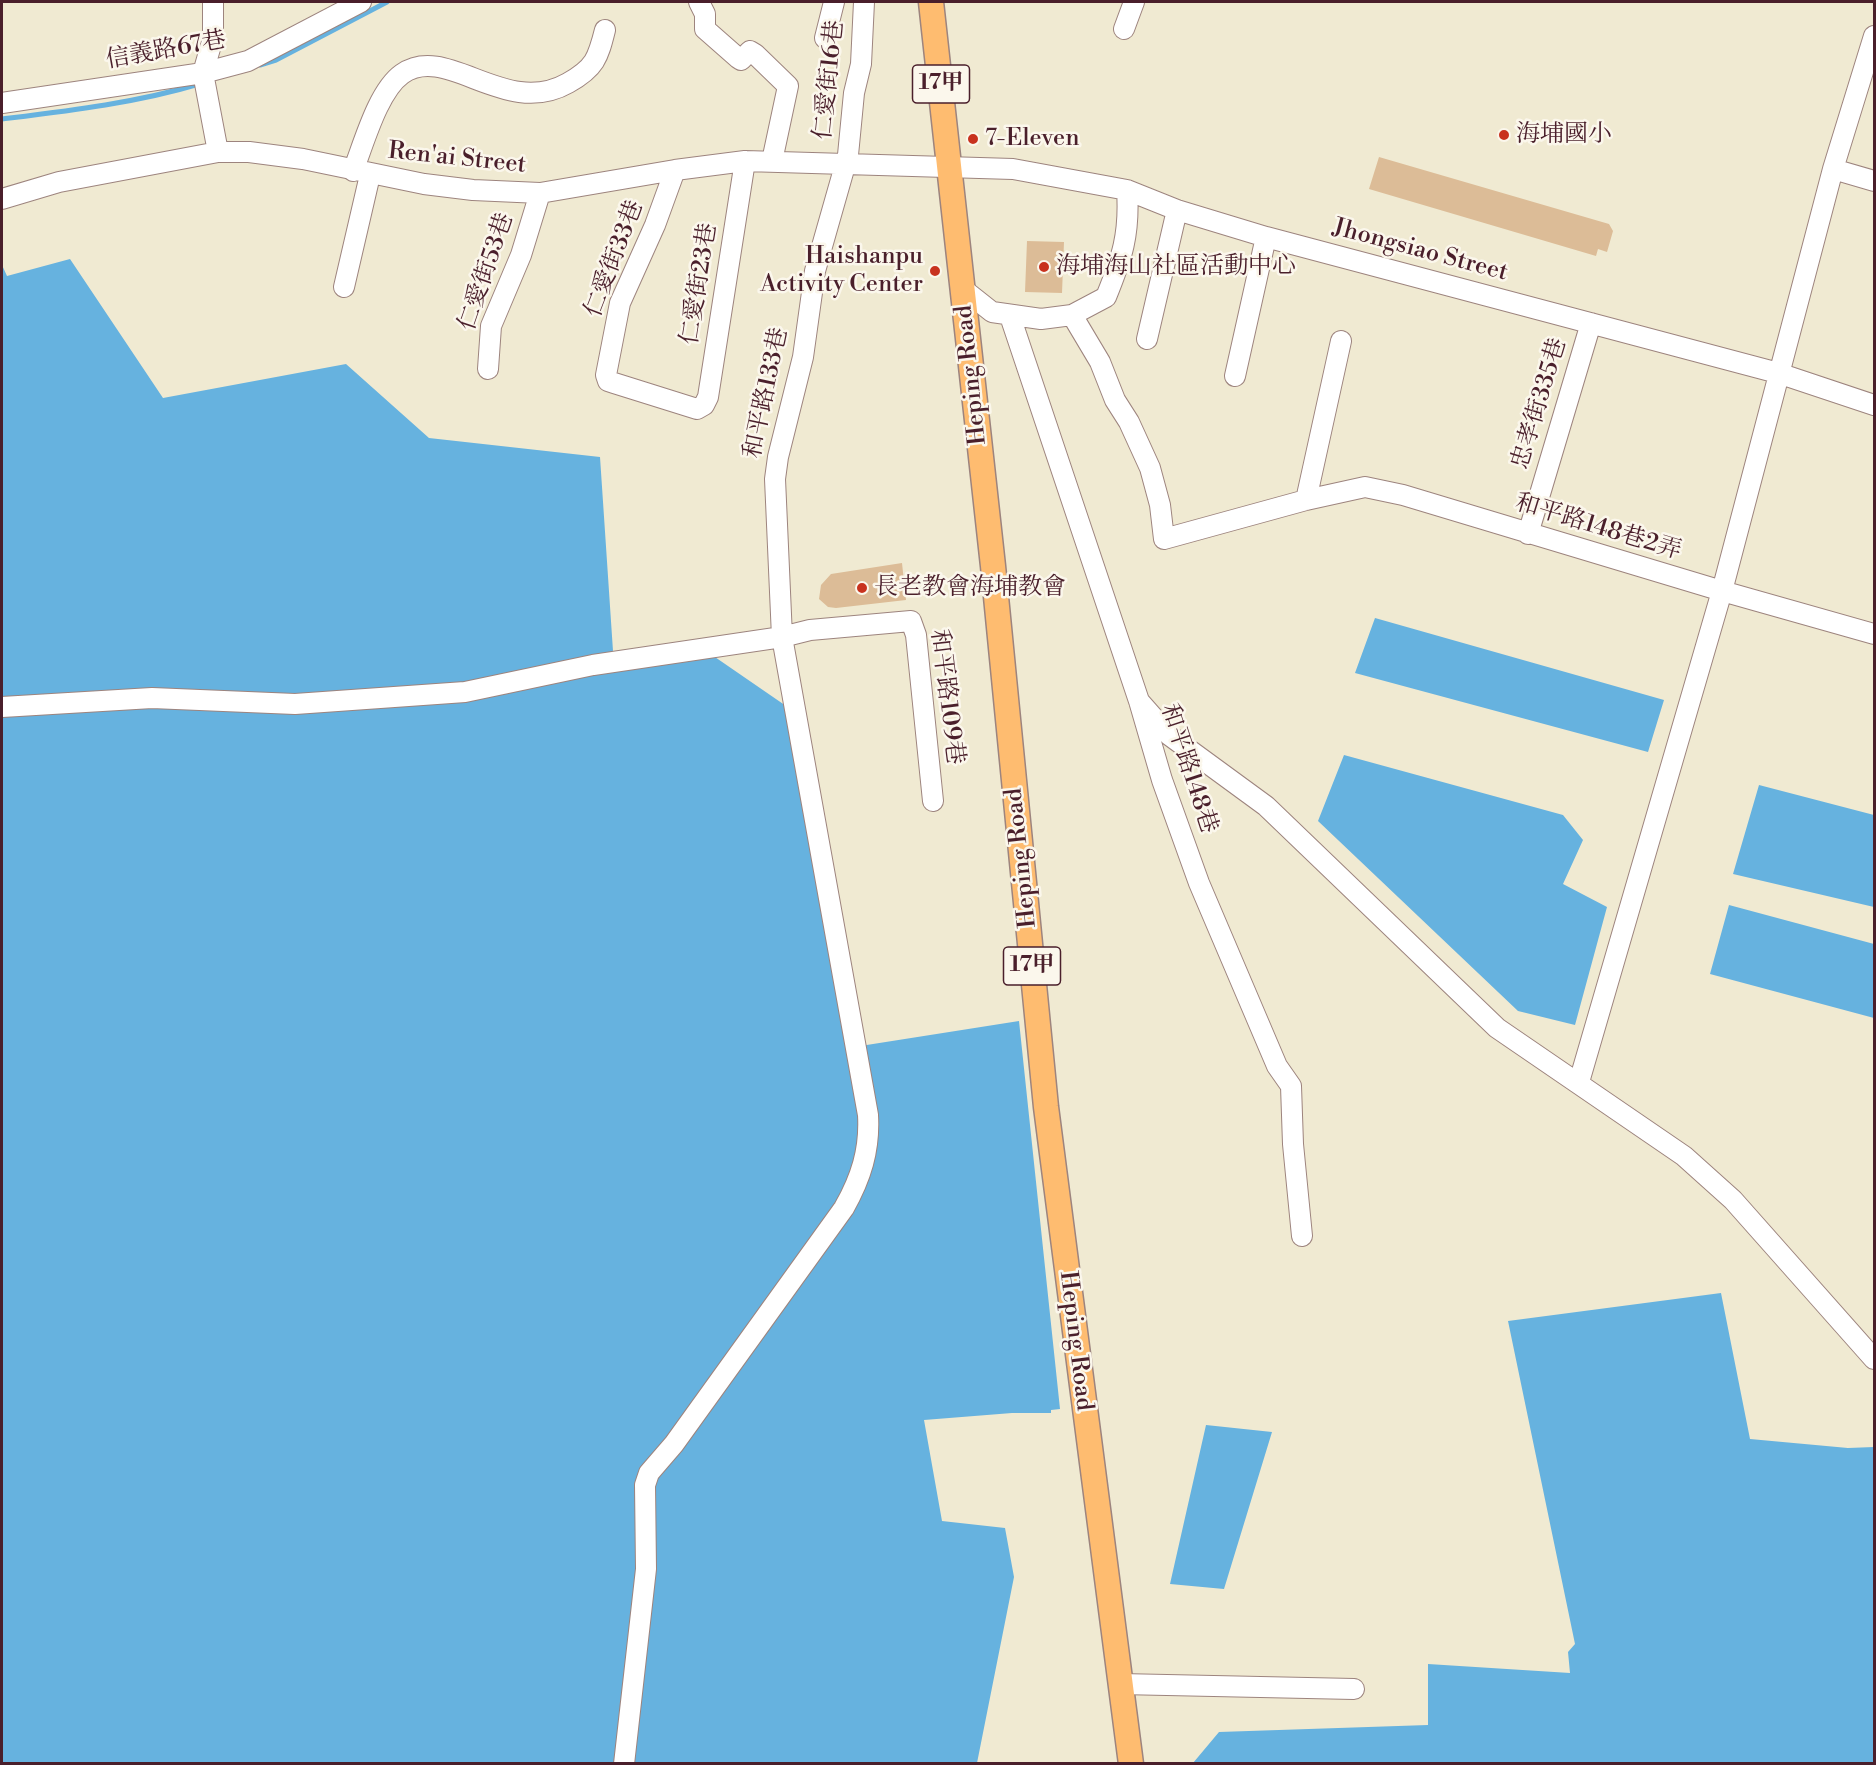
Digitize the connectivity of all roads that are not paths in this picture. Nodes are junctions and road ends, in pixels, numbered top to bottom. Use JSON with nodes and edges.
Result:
{"nodes":[{"id":1,"x":213,"y":2,"type":"edge"},
{"id":2,"x":361,"y":2,"type":"edge"},
{"id":3,"x":699,"y":2,"type":"edge"},
{"id":4,"x":834,"y":2,"type":"edge"},
{"id":5,"x":864,"y":2,"type":"edge"},
{"id":6,"x":931,"y":2,"type":"edge"},
{"id":7,"x":1134,"y":2,"type":"edge"},
{"id":8,"x":1124,"y":29,"type":"dead end"},
{"id":9,"x":605,"y":30,"type":"dead end"},
{"id":10,"x":1875,"y":36,"type":"edge"},
{"id":11,"x":825,"y":38,"type":"dead end"},
{"id":12,"x":205,"y":85,"type":"junction"},
{"id":13,"x":2,"y":103,"type":"edge"},
{"id":14,"x":218,"y":152,"type":"junction"},
{"id":15,"x":772,"y":161,"type":"junction"},
{"id":16,"x":745,"y":162,"type":"junction"},
{"id":17,"x":845,"y":164,"type":"junction"},
{"id":18,"x":949,"y":166,"type":"junction"},
{"id":19,"x":1833,"y":169,"type":"junction"},
{"id":20,"x":675,"y":170,"type":"junction"},
{"id":21,"x":362,"y":173,"type":"junction"},
{"id":22,"x":1875,"y":181,"type":"edge"},
{"id":23,"x":1127,"y":190,"type":"junction"},
{"id":24,"x":540,"y":193,"type":"junction"},
{"id":25,"x":2,"y":199,"type":"edge"},
{"id":26,"x":1177,"y":210,"type":"junction"},
{"id":27,"x":1266,"y":237,"type":"junction"},
{"id":28,"x":344,"y":288,"type":"dead end"},
{"id":29,"x":963,"y":289,"type":"junction"},
{"id":30,"x":1072,"y":315,"type":"junction"},
{"id":31,"x":1010,"y":316,"type":"junction"},
{"id":32,"x":1591,"y":323,"type":"junction"},
{"id":33,"x":1147,"y":339,"type":"dead end"},
{"id":34,"x":1341,"y":341,"type":"dead end"},
{"id":35,"x":488,"y":369,"type":"dead end"},
{"id":36,"x":1778,"y":373,"type":"junction"},
{"id":37,"x":1235,"y":376,"type":"dead end"},
{"id":38,"x":1875,"y":405,"type":"edge"},
{"id":39,"x":697,"y":409,"type":"joint"},
{"id":40,"x":1306,"y":500,"type":"junction"},
{"id":41,"x":1528,"y":534,"type":"junction"},
{"id":42,"x":1722,"y":591,"type":"junction"},
{"id":43,"x":1875,"y":634,"type":"edge"},
{"id":44,"x":783,"y":637,"type":"junction"},
{"id":45,"x":1139,"y":701,"type":"junction"},
{"id":46,"x":2,"y":707,"type":"edge"},
{"id":47,"x":933,"y":801,"type":"dead end"},
{"id":48,"x":1579,"y":1082,"type":"junction"},
{"id":49,"x":1302,"y":1236,"type":"dead end"},
{"id":50,"x":1875,"y":1359,"type":"edge"},
{"id":51,"x":1120,"y":1684,"type":"junction"},
{"id":52,"x":1354,"y":1689,"type":"dead end"},
{"id":53,"x":624,"y":1764,"type":"edge"},
{"id":54,"x":1131,"y":1764,"type":"edge"}],
"edges":[{"from":1,"to":12,"type":"street"},
{"from":2,"to":12,"type":"street","name":"信義路67巷"},
{"from":3,"to":15,"type":"street","name":"仁愛街16巷"},
{"from":4,"to":11,"type":"street"},
{"from":5,"to":17,"type":"street","name":"仁愛街16巷"},
{"from":6,"to":18,"type":"main road","number":"17甲"},
{"from":7,"to":8,"type":"street"},
{"from":9,"to":21,"type":"street"},
{"from":10,"to":19,"type":"street"},
{"from":12,"to":13,"type":"street","name":"信義路67巷"},
{"from":12,"to":14,"type":"street"},
{"from":14,"to":21,"type":"street","name":"Ren'ai Street"},
{"from":14,"to":25,"type":"street","name":"Ren'ai Street"},
{"from":15,"to":16,"type":"street","name":"Ren'ai Street"},
{"from":15,"to":17,"type":"street","name":"Ren'ai Street"},
{"from":16,"to":20,"type":"street","name":"Ren'ai Street"},
{"from":16,"to":39,"type":"street","name":"仁愛街23巷"},
{"from":17,"to":18,"type":"street","name":"Ren'ai Street"},
{"from":17,"to":44,"type":"street","name":"和平路133巷"},
{"from":18,"to":23,"type":"street","name":"Jhongsiao Street"},
{"from":18,"to":29,"type":"main road","name":"Heping Road","number":"17甲"},
{"from":19,"to":22,"type":"street"},
{"from":19,"to":36,"type":"street"},
{"from":20,"to":24,"type":"street","name":"Ren'ai Street"},
{"from":20,"to":39,"type":"street","name":"仁愛街33巷"},
{"from":21,"to":24,"type":"street","name":"Ren'ai Street"},
{"from":21,"to":28,"type":"street"},
{"from":23,"to":26,"type":"street","name":"Jhongsiao Street"},
{"from":23,"to":30,"type":"street"},
{"from":24,"to":35,"type":"street","name":"仁愛街53巷"},
{"from":26,"to":27,"type":"street","name":"Jhongsiao Street"},
{"from":26,"to":33,"type":"street"},
{"from":27,"to":32,"type":"street","name":"Jhongsiao Street"},
{"from":27,"to":37,"type":"street"},
{"from":29,"to":31,"type":"street"},
{"from":29,"to":51,"type":"main road","name":"Heping Road","number":"17甲"},
{"from":30,"to":31,"type":"street"},
{"from":30,"to":40,"type":"street","name":"和平路148巷2弄"},
{"from":31,"to":45,"type":"street","name":"和平路148巷"},
{"from":32,"to":36,"type":"street","name":"Jhongsiao Street"},
{"from":32,"to":41,"type":"street","name":"忠孝街335巷"},
{"from":34,"to":40,"type":"street"},
{"from":36,"to":38,"type":"street","name":"Jhongsiao Street"},
{"from":36,"to":42,"type":"street"},
{"from":40,"to":41,"type":"street","name":"和平路148巷2弄"},
{"from":41,"to":42,"type":"street","name":"和平路148巷2弄"},
{"from":42,"to":43,"type":"street","name":"和平路148巷2弄"},
{"from":42,"to":48,"type":"street"},
{"from":44,"to":46,"type":"street"},
{"from":44,"to":47,"type":"street","name":"和平路109巷"},
{"from":44,"to":53,"type":"street","name":"和平路133巷"},
{"from":45,"to":48,"type":"street"},
{"from":45,"to":49,"type":"street","name":"和平路148巷"},
{"from":48,"to":50,"type":"street"},
{"from":51,"to":52,"type":"street"},
{"from":51,"to":54,"type":"main road","name":"Heping Road","number":"17甲"}]}
